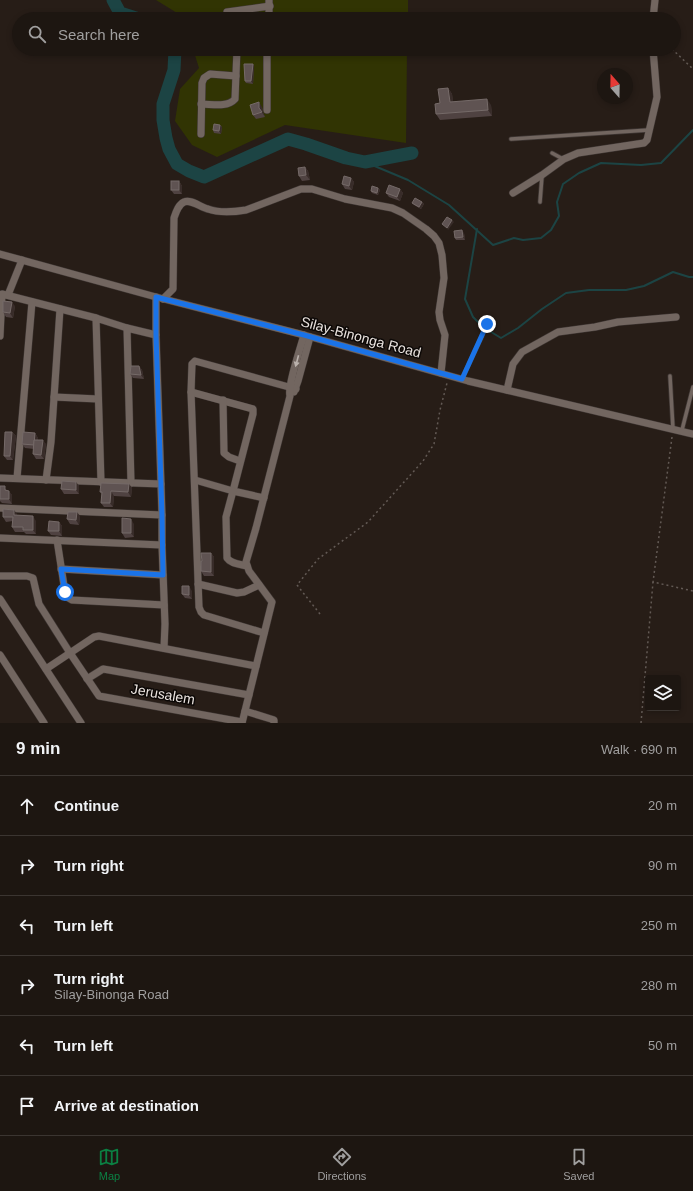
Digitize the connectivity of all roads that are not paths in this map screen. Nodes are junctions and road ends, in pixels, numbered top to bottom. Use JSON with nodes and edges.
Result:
{"nodes":[{"id":1,"x":656,"y":0,"type":"edge"},
{"id":2,"x":269,"y":3,"type":"edge"},
{"id":3,"x":227,"y":12,"type":"dead end"},
{"id":4,"x":654,"y":12,"type":"edge"},
{"id":5,"x":237,"y":56,"type":"edge"},
{"id":6,"x":267,"y":56,"type":"edge"},
{"id":7,"x":654,"y":56,"type":"edge"},
{"id":8,"x":236,"y":76,"type":"junction"},
{"id":9,"x":201,"y":104,"type":"junction"},
{"id":10,"x":268,"y":110,"type":"dead end"},
{"id":11,"x":649,"y":130,"type":"junction"},
{"id":12,"x":201,"y":134,"type":"dead end"},
{"id":13,"x":511,"y":139,"type":"dead end"},
{"id":14,"x":552,"y":153,"type":"dead end"},
{"id":15,"x":564,"y":159,"type":"junction"},
{"id":16,"x":542,"y":175,"type":"junction"},
{"id":17,"x":513,"y":193,"type":"dead end"},
{"id":18,"x":540,"y":202,"type":"dead end"},
{"id":19,"x":0,"y":254,"type":"edge"},
{"id":20,"x":22,"y":260,"type":"junction"},
{"id":21,"x":3,"y":294,"type":"edge"},
{"id":22,"x":159,"y":298,"type":"junction"},
{"id":23,"x":32,"y":302,"type":"junction"},
{"id":24,"x":60,"y":309,"type":"junction"},
{"id":25,"x":676,"y":317,"type":"dead end"},
{"id":26,"x":96,"y":318,"type":"junction"},
{"id":27,"x":488,"y":323,"type":"dead end"},
{"id":28,"x":127,"y":328,"type":"junction"},
{"id":29,"x":156,"y":335,"type":"junction"},
{"id":30,"x":0,"y":336,"type":"edge"},
{"id":31,"x":307,"y":336,"type":"junction"},
{"id":32,"x":441,"y":373,"type":"junction"},
{"id":33,"x":670,"y":376,"type":"dead end"},
{"id":34,"x":462,"y":379,"type":"junction"},
{"id":35,"x":693,"y":387,"type":"edge"},
{"id":36,"x":293,"y":388,"type":"junction"},
{"id":37,"x":507,"y":390,"type":"junction"},
{"id":38,"x":191,"y":392,"type":"junction"},
{"id":39,"x":54,"y":398,"type":"junction"},
{"id":40,"x":98,"y":399,"type":"junction"},
{"id":41,"x":223,"y":400,"type":"junction"},
{"id":42,"x":688,"y":408,"type":"junction"},
{"id":43,"x":693,"y":410,"type":"edge"},
{"id":44,"x":673,"y":429,"type":"junction"},
{"id":45,"x":682,"y":430,"type":"junction"},
{"id":46,"x":693,"y":434,"type":"edge"},
{"id":47,"x":240,"y":461,"type":"junction"},
{"id":48,"x":0,"y":478,"type":"edge"},
{"id":49,"x":17,"y":478,"type":"junction"},
{"id":50,"x":46,"y":480,"type":"junction"},
{"id":51,"x":195,"y":480,"type":"junction"},
{"id":52,"x":101,"y":482,"type":"junction"},
{"id":53,"x":131,"y":483,"type":"junction"},
{"id":54,"x":161,"y":484,"type":"junction"},
{"id":55,"x":233,"y":491,"type":"junction"},
{"id":56,"x":264,"y":498,"type":"junction"},
{"id":57,"x":0,"y":508,"type":"edge"},
{"id":58,"x":162,"y":515,"type":"junction"},
{"id":59,"x":0,"y":538,"type":"edge"},
{"id":60,"x":57,"y":540,"type":"junction"},
{"id":61,"x":162,"y":545,"type":"junction"},
{"id":62,"x":247,"y":566,"type":"junction"},
{"id":63,"x":61,"y":569,"type":"junction"},
{"id":64,"x":163,"y":575,"type":"junction"},
{"id":65,"x":0,"y":576,"type":"edge"},
{"id":66,"x":198,"y":584,"type":"junction"},
{"id":67,"x":259,"y":585,"type":"junction"},
{"id":68,"x":0,"y":599,"type":"edge"},
{"id":69,"x":164,"y":605,"type":"junction"},
{"id":70,"x":264,"y":633,"type":"junction"},
{"id":71,"x":164,"y":648,"type":"junction"},
{"id":72,"x":70,"y":653,"type":"junction"},
{"id":73,"x":0,"y":655,"type":"edge"},
{"id":74,"x":256,"y":666,"type":"junction"},
{"id":75,"x":46,"y":669,"type":"junction"},
{"id":76,"x":87,"y":679,"type":"junction"},
{"id":77,"x":249,"y":695,"type":"junction"},
{"id":78,"x":245,"y":711,"type":"junction"},
{"id":79,"x":44,"y":723,"type":"edge"},
{"id":80,"x":80,"y":723,"type":"edge"},
{"id":81,"x":242,"y":723,"type":"edge"},
{"id":82,"x":274,"y":723,"type":"edge"}],
"edges":[{"from":1,"to":4,"type":"street"},
{"from":2,"to":3,"type":"street"},
{"from":5,"to":8,"type":"street"},
{"from":6,"to":10,"type":"street"},
{"from":7,"to":11,"type":"street"},
{"from":8,"to":9,"type":"street"},
{"from":8,"to":9,"type":"street"},
{"from":9,"to":12,"type":"street"},
{"from":11,"to":13,"type":"lane"},
{"from":11,"to":15,"type":"street"},
{"from":14,"to":15,"type":"lane"},
{"from":15,"to":16,"type":"street"},
{"from":16,"to":17,"type":"street"},
{"from":16,"to":18,"type":"lane"},
{"from":19,"to":20,"type":"street","name":"Silay-Binonga Road"},
{"from":20,"to":21,"type":"street"},
{"from":20,"to":22,"type":"street","name":"Silay-Binonga Road"},
{"from":21,"to":23,"type":"street"},
{"from":21,"to":30,"type":"street"},
{"from":22,"to":29,"type":"street"},
{"from":22,"to":31,"type":"street","name":"Silay-Binonga Road"},
{"from":22,"to":32,"type":"street"},
{"from":23,"to":24,"type":"street"},
{"from":23,"to":49,"type":"street"},
{"from":24,"to":26,"type":"street"},
{"from":24,"to":39,"type":"street"},
{"from":25,"to":37,"type":"street"},
{"from":26,"to":28,"type":"street"},
{"from":26,"to":40,"type":"street"},
{"from":27,"to":34,"type":"lane"},
{"from":28,"to":29,"type":"street"},
{"from":28,"to":53,"type":"street"},
{"from":29,"to":54,"type":"street"},
{"from":31,"to":32,"type":"street","name":"Silay-Binonga Road"},
{"from":31,"to":36,"type":"street"},
{"from":32,"to":34,"type":"street","name":"Silay-Binonga Road"},
{"from":33,"to":44,"type":"lane"},
{"from":34,"to":37,"type":"street","name":"Silay-Binonga Road"},
{"from":35,"to":42,"type":"lane"},
{"from":36,"to":38,"type":"street"},
{"from":36,"to":56,"type":"street"},
{"from":37,"to":44,"type":"street","name":"Silay-Binonga Road"},
{"from":38,"to":41,"type":"street"},
{"from":38,"to":51,"type":"street"},
{"from":39,"to":40,"type":"street"},
{"from":39,"to":50,"type":"street"},
{"from":40,"to":52,"type":"street"},
{"from":41,"to":47,"type":"street"},
{"from":41,"to":47,"type":"street"},
{"from":42,"to":43,"type":"lane"},
{"from":42,"to":45,"type":"lane"},
{"from":44,"to":45,"type":"street","name":"Silay-Binonga Road"},
{"from":45,"to":46,"type":"street","name":"Silay-Binonga Road"},
{"from":47,"to":55,"type":"street"},
{"from":48,"to":49,"type":"street"},
{"from":49,"to":50,"type":"street"},
{"from":50,"to":52,"type":"street"},
{"from":51,"to":55,"type":"street"},
{"from":51,"to":66,"type":"street"},
{"from":52,"to":53,"type":"street"},
{"from":53,"to":54,"type":"street"},
{"from":54,"to":58,"type":"street"},
{"from":55,"to":56,"type":"street"},
{"from":55,"to":62,"type":"street"},
{"from":56,"to":62,"type":"street"},
{"from":57,"to":58,"type":"street"},
{"from":58,"to":61,"type":"street"},
{"from":59,"to":60,"type":"street"},
{"from":60,"to":61,"type":"street"},
{"from":60,"to":63,"type":"street"},
{"from":61,"to":64,"type":"street"},
{"from":62,"to":67,"type":"street"},
{"from":63,"to":64,"type":"street"},
{"from":63,"to":69,"type":"street"},
{"from":64,"to":69,"type":"street"},
{"from":65,"to":72,"type":"street","name":"Jerusalem"},
{"from":66,"to":67,"type":"street"},
{"from":66,"to":70,"type":"street"},
{"from":67,"to":70,"type":"street"},
{"from":68,"to":75,"type":"street"},
{"from":69,"to":71,"type":"street"},
{"from":70,"to":74,"type":"street"},
{"from":71,"to":72,"type":"street"},
{"from":71,"to":74,"type":"street"},
{"from":72,"to":75,"type":"street"},
{"from":72,"to":76,"type":"street","name":"Jerusalem"},
{"from":73,"to":79,"type":"street"},
{"from":74,"to":77,"type":"street"},
{"from":75,"to":80,"type":"street"},
{"from":76,"to":77,"type":"street"},
{"from":76,"to":81,"type":"street","name":"Jerusalem"},
{"from":77,"to":78,"type":"street"},
{"from":78,"to":81,"type":"street"},
{"from":78,"to":82,"type":"street"}]}
